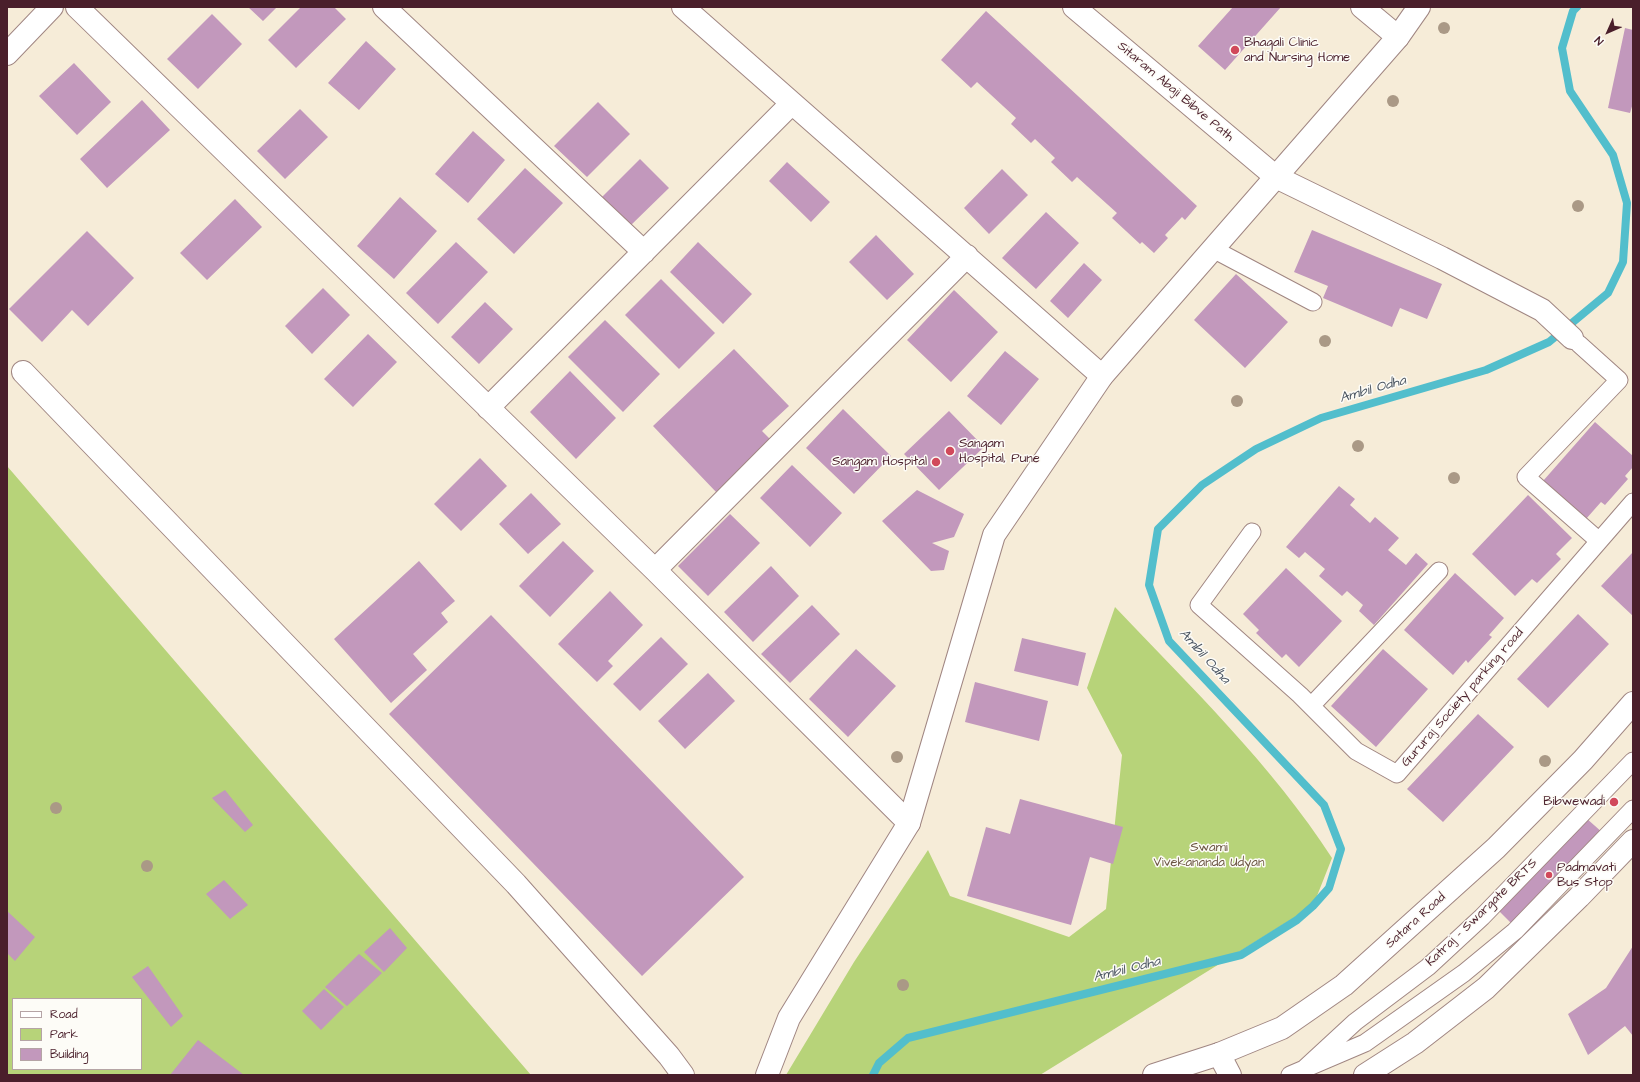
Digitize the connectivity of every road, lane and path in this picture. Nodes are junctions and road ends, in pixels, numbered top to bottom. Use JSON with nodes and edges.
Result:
{"nodes":[{"id":1,"x":52,"y":7,"type":"edge"},
{"id":2,"x":76,"y":7,"type":"edge"},
{"id":3,"x":384,"y":7,"type":"edge"},
{"id":4,"x":683,"y":7,"type":"edge"},
{"id":5,"x":1074,"y":7,"type":"edge"},
{"id":6,"x":1362,"y":7,"type":"edge"},
{"id":7,"x":1419,"y":7,"type":"edge"},
{"id":8,"x":1398,"y":37,"type":"junction"},
{"id":9,"x":7,"y":54,"type":"edge"},
{"id":10,"x":792,"y":103,"type":"junction"},
{"id":11,"x":1276,"y":177,"type":"junction"},
{"id":12,"x":1213,"y":250,"type":"junction"},
{"id":13,"x":644,"y":252,"type":"junction"},
{"id":14,"x":967,"y":256,"type":"junction"},
{"id":15,"x":1313,"y":302,"type":"dead end"},
{"id":16,"x":1576,"y":341,"type":"joint"},
{"id":17,"x":23,"y":372,"type":"dead end"},
{"id":18,"x":1102,"y":376,"type":"junction"},
{"id":19,"x":1626,"y":378,"type":"edge"},
{"id":20,"x":488,"y":408,"type":"junction"},
{"id":21,"x":1633,"y":502,"type":"edge"},
{"id":22,"x":1252,"y":532,"type":"dead end"},
{"id":23,"x":1599,"y":541,"type":"junction"},
{"id":24,"x":655,"y":570,"type":"junction"},
{"id":25,"x":1438,"y":571,"type":"dead end"},
{"id":26,"x":1633,"y":703,"type":"edge"},
{"id":27,"x":1310,"y":706,"type":"junction"},
{"id":28,"x":1633,"y":761,"type":"edge"},
{"id":29,"x":1633,"y":809,"type":"edge"},
{"id":30,"x":909,"y":823,"type":"junction"},
{"id":31,"x":1633,"y":840,"type":"edge"},
{"id":32,"x":1220,"y":1054,"type":"junction"},
{"id":33,"x":1296,"y":1073,"type":"edge"},
{"id":34,"x":683,"y":1075,"type":"edge"},
{"id":35,"x":767,"y":1075,"type":"edge"},
{"id":36,"x":1154,"y":1075,"type":"edge"},
{"id":37,"x":1230,"y":1075,"type":"edge"},
{"id":38,"x":1365,"y":1075,"type":"edge"}],
"edges":[{"from":1,"to":9,"type":"main road"},
{"from":2,"to":20,"type":"main road"},
{"from":3,"to":13,"type":"main road"},
{"from":4,"to":10,"type":"main road"},
{"from":5,"to":11,"type":"main road","name":"Sitaram Abaji Bibve Path"},
{"from":6,"to":8,"type":"main road"},
{"from":7,"to":8,"type":"main road"},
{"from":8,"to":11,"type":"main road"},
{"from":10,"to":13,"type":"main road"},
{"from":10,"to":14,"type":"main road"},
{"from":11,"to":12,"type":"main road"},
{"from":11,"to":16,"type":"main road","name":"Sitaram Abaji Bibve Path"},
{"from":12,"to":15,"type":"lane"},
{"from":12,"to":18,"type":"main road"},
{"from":13,"to":20,"type":"main road"},
{"from":14,"to":18,"type":"main road"},
{"from":14,"to":24,"type":"main road"},
{"from":16,"to":19,"type":"lane"},
{"from":17,"to":34,"type":"main road"},
{"from":18,"to":30,"type":"main road"},
{"from":19,"to":23,"type":"lane"},
{"from":20,"to":24,"type":"main road"},
{"from":21,"to":23,"type":"lane","name":"Gururaj Society parking road"},
{"from":22,"to":27,"type":"lane","name":"Gururaj Society parking road"},
{"from":23,"to":27,"type":"lane","name":"Gururaj Society parking road"},
{"from":24,"to":30,"type":"main road"},
{"from":25,"to":27,"type":"lane"},
{"from":26,"to":32,"type":"main road","name":"Satara Road"},
{"from":28,"to":33,"type":"lane","name":"Katraj - Swargate BRTS"},
{"from":29,"to":33,"type":"lane","name":"Katraj - Swargate BRTS"},
{"from":30,"to":35,"type":"main road"},
{"from":31,"to":38,"type":"main road"},
{"from":32,"to":36,"type":"main road","name":"Satara Road"},
{"from":32,"to":37,"type":"main road"}]}
